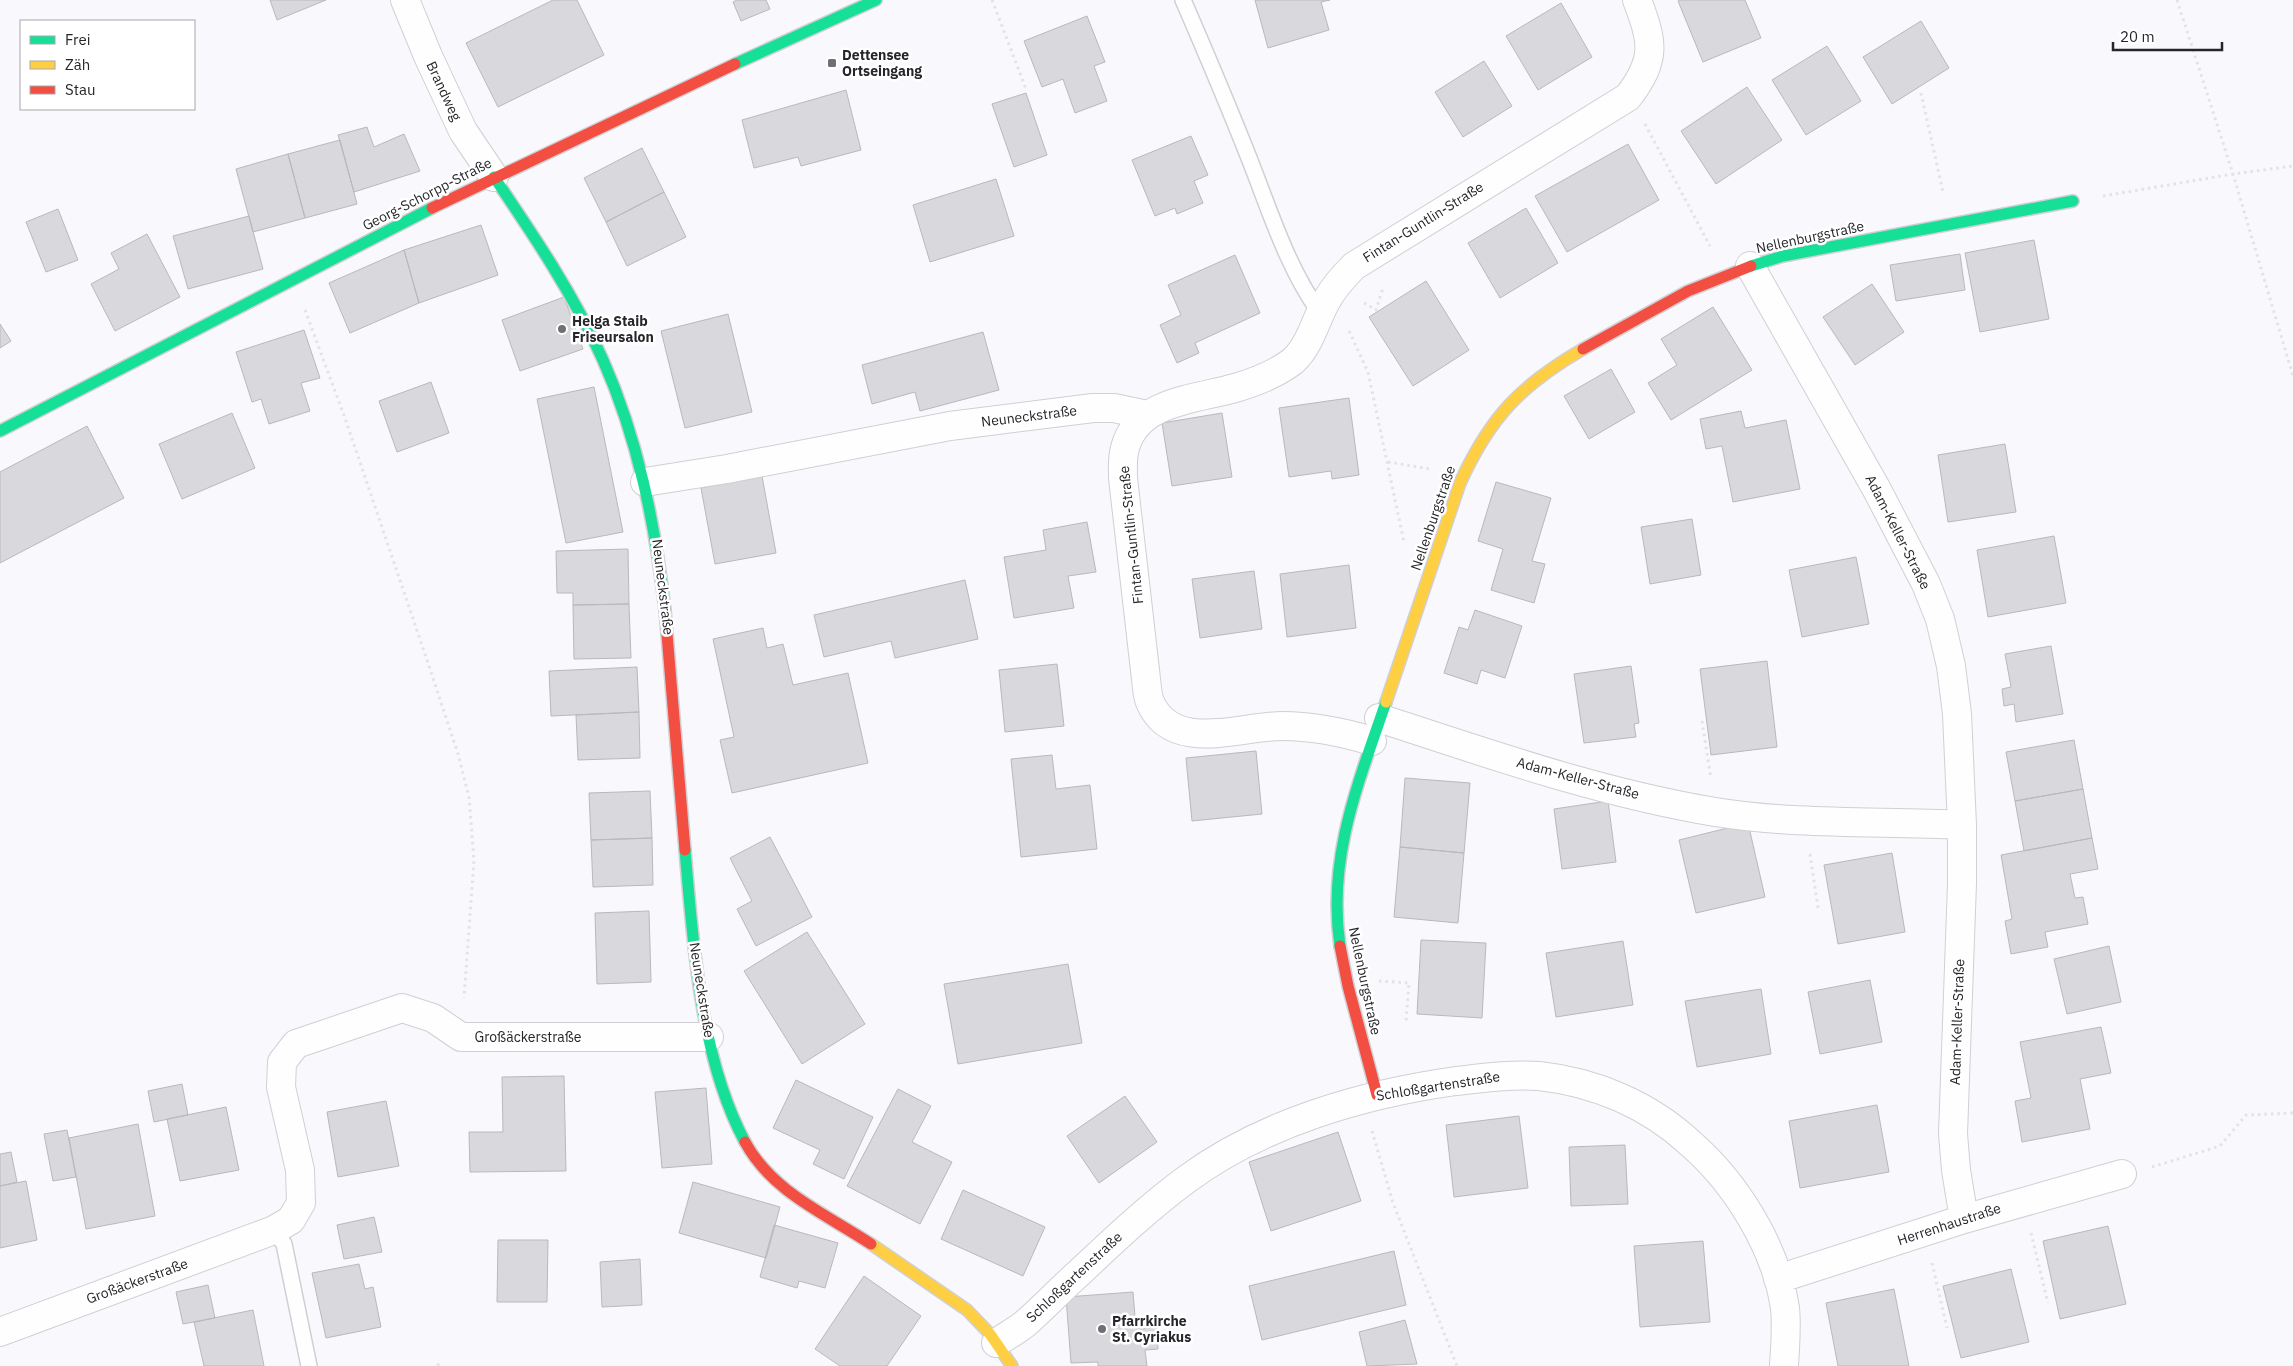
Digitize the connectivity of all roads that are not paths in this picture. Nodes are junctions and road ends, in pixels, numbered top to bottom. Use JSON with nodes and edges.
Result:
{"nodes":[{"id":1,"x":405,"y":0,"type":"edge"},
{"id":2,"x":876,"y":0,"type":"edge"},
{"id":3,"x":1184,"y":0,"type":"edge"},
{"id":4,"x":1636,"y":0,"type":"edge"},
{"id":5,"x":494,"y":177,"type":"junction"},
{"id":6,"x":2073,"y":201,"type":"road end"},
{"id":7,"x":1750,"y":266,"type":"junction"},
{"id":8,"x":1324,"y":306,"type":"junction"},
{"id":9,"x":1147,"y":415,"type":"junction"},
{"id":10,"x":0,"y":431,"type":"edge"},
{"id":11,"x":645,"y":482,"type":"junction"},
{"id":12,"x":1376,"y":729,"type":"junction"},
{"id":13,"x":1962,"y":825,"type":"junction"},
{"id":14,"x":709,"y":1037,"type":"junction"},
{"id":15,"x":1370,"y":1097,"type":"junction"},
{"id":16,"x":2122,"y":1174,"type":"road end"},
{"id":17,"x":1964,"y":1218,"type":"junction"},
{"id":18,"x":274,"y":1230,"type":"junction"},
{"id":19,"x":1778,"y":1279,"type":"junction"},
{"id":20,"x":0,"y":1332,"type":"edge"},
{"id":21,"x":996,"y":1343,"type":"junction"},
{"id":22,"x":310,"y":1366,"type":"edge"},
{"id":23,"x":1012,"y":1366,"type":"edge"},
{"id":24,"x":1784,"y":1366,"type":"edge"}],
"edges":[{"from":1,"to":5,"type":"street","name":"Brandweg"},
{"from":2,"to":5,"type":"street","name":"Georg-Schorpp-Straße"},
{"from":3,"to":8,"type":"lane"},
{"from":4,"to":8,"type":"street","name":"Fintan-Guntlin-Straße"},
{"from":5,"to":10,"type":"street","name":"Georg-Schorpp-Straße"},
{"from":5,"to":11,"type":"street","name":"Neuneckstraße"},
{"from":6,"to":7,"type":"street","name":"Nellenburgstraße"},
{"from":7,"to":12,"type":"street","name":"Nellenburgstraße"},
{"from":7,"to":13,"type":"street","name":"Adam-Keller-Straße"},
{"from":8,"to":9,"type":"street","name":"Fintan-Guntlin-Straße"},
{"from":9,"to":11,"type":"street","name":"Neuneckstraße"},
{"from":9,"to":12,"type":"street","name":"Fintan-Guntlin-Straße"},
{"from":11,"to":14,"type":"street","name":"Neuneckstraße"},
{"from":12,"to":13,"type":"street","name":"Adam-Keller-Straße"},
{"from":12,"to":15,"type":"street","name":"Nellenburgstraße"},
{"from":13,"to":17,"type":"street","name":"Adam-Keller-Straße"},
{"from":14,"to":18,"type":"street","name":"Großäckerstraße"},
{"from":14,"to":21,"type":"street","name":"Neuneckstraße"},
{"from":15,"to":19,"type":"street","name":"Schloßgartenstraße"},
{"from":15,"to":21,"type":"street","name":"Schloßgartenstraße"},
{"from":16,"to":17,"type":"street","name":"Herrenhaustraße"},
{"from":17,"to":19,"type":"street","name":"Herrenhaustraße"},
{"from":18,"to":20,"type":"street","name":"Großäckerstraße"},
{"from":18,"to":22,"type":"lane"},
{"from":19,"to":24,"type":"street","name":"Schloßgartenstraße"},
{"from":21,"to":23,"type":"street","name":"Neuneckstraße"}]}
